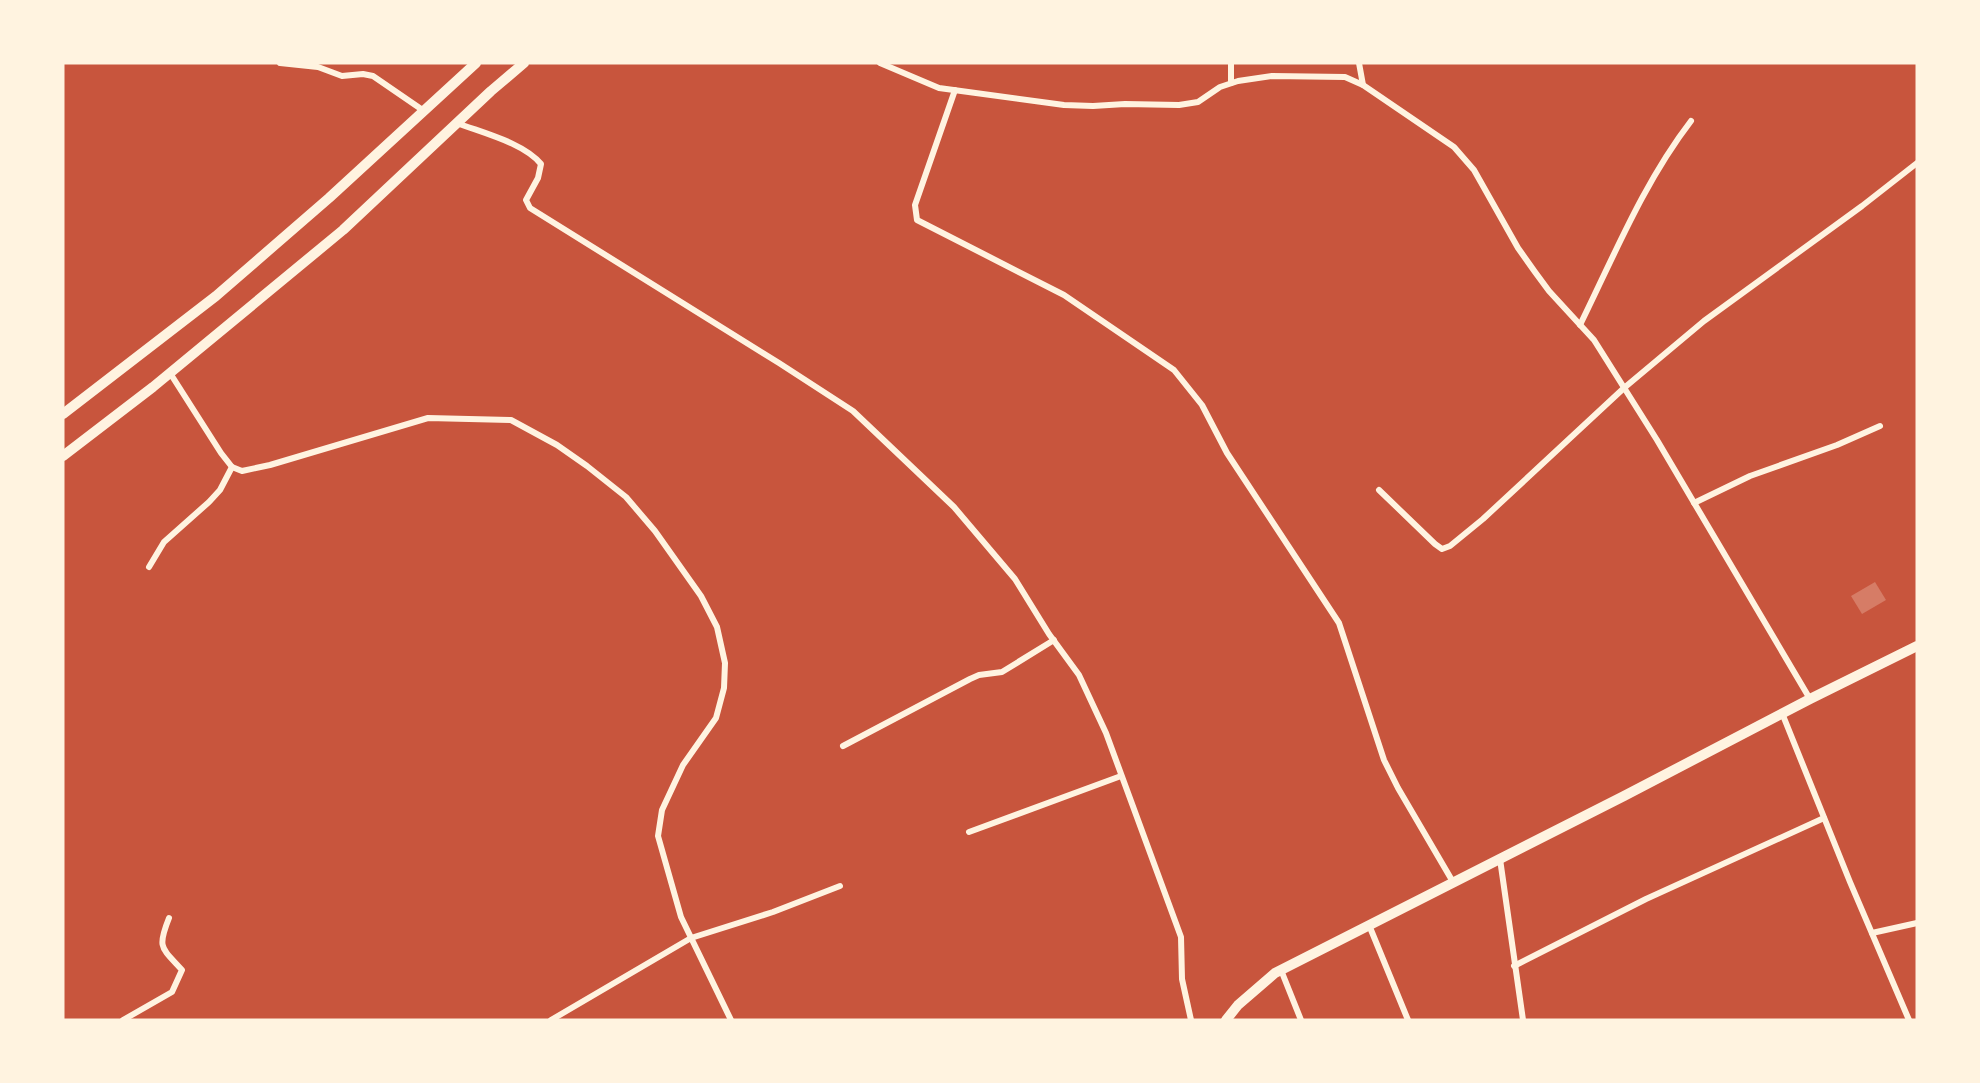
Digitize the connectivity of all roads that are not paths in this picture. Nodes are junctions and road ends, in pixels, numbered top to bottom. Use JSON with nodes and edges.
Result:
{"nodes":[{"id":1,"x":279,"y":63,"type":"edge"},
{"id":2,"x":476,"y":63,"type":"edge"},
{"id":3,"x":524,"y":63,"type":"edge"},
{"id":4,"x":880,"y":63,"type":"edge"},
{"id":5,"x":1231,"y":63,"type":"edge"},
{"id":6,"x":1359,"y":63,"type":"edge"},
{"id":7,"x":1231,"y":83,"type":"junction"},
{"id":8,"x":1363,"y":85,"type":"junction"},
{"id":9,"x":955,"y":90,"type":"junction"},
{"id":10,"x":424,"y":111,"type":"junction"},
{"id":11,"x":1691,"y":121,"type":"dead end"},
{"id":12,"x":457,"y":123,"type":"junction"},
{"id":13,"x":1917,"y":163,"type":"edge"},
{"id":14,"x":1580,"y":325,"type":"junction"},
{"id":15,"x":170,"y":373,"type":"junction"},
{"id":16,"x":1624,"y":388,"type":"junction"},
{"id":17,"x":63,"y":414,"type":"edge"},
{"id":18,"x":1880,"y":426,"type":"dead end"},
{"id":19,"x":63,"y":456,"type":"edge"},
{"id":20,"x":232,"y":467,"type":"junction"},
{"id":21,"x":1379,"y":490,"type":"dead end"},
{"id":22,"x":1694,"y":502,"type":"junction"},
{"id":23,"x":149,"y":567,"type":"dead end"},
{"id":24,"x":1054,"y":640,"type":"junction"},
{"id":25,"x":1917,"y":646,"type":"edge"},
{"id":26,"x":1810,"y":699,"type":"junction"},
{"id":27,"x":1782,"y":713,"type":"junction"},
{"id":28,"x":843,"y":746,"type":"dead end"},
{"id":29,"x":1121,"y":776,"type":"junction"},
{"id":30,"x":1824,"y":818,"type":"junction"},
{"id":31,"x":969,"y":832,"type":"dead end"},
{"id":32,"x":1500,"y":859,"type":"junction"},
{"id":33,"x":1453,"y":882,"type":"junction"},
{"id":34,"x":840,"y":886,"type":"dead end"},
{"id":35,"x":169,"y":918,"type":"dead end"},
{"id":36,"x":1917,"y":923,"type":"edge"},
{"id":37,"x":1369,"y":925,"type":"junction"},
{"id":38,"x":1872,"y":933,"type":"junction"},
{"id":39,"x":691,"y":938,"type":"junction"},
{"id":40,"x":1514,"y":966,"type":"junction"},
{"id":41,"x":1281,"y":970,"type":"junction"},
{"id":42,"x":123,"y":1020,"type":"edge"},
{"id":43,"x":551,"y":1020,"type":"edge"},
{"id":44,"x":731,"y":1020,"type":"edge"},
{"id":45,"x":1191,"y":1020,"type":"edge"},
{"id":46,"x":1226,"y":1020,"type":"edge"},
{"id":47,"x":1301,"y":1020,"type":"edge"},
{"id":48,"x":1408,"y":1020,"type":"edge"},
{"id":49,"x":1522,"y":1020,"type":"edge"},
{"id":50,"x":1909,"y":1020,"type":"edge"}],
"edges":[{"from":1,"to":10,"type":"street"},
{"from":2,"to":10,"type":"street"},
{"from":3,"to":12,"type":"street"},
{"from":4,"to":9,"type":"street"},
{"from":5,"to":7,"type":"street"},
{"from":6,"to":8,"type":"street"},
{"from":7,"to":8,"type":"street"},
{"from":7,"to":9,"type":"street"},
{"from":8,"to":14,"type":"street"},
{"from":9,"to":33,"type":"street"},
{"from":10,"to":17,"type":"street"},
{"from":11,"to":14,"type":"street"},
{"from":12,"to":15,"type":"street"},
{"from":12,"to":24,"type":"street"},
{"from":13,"to":16,"type":"street"},
{"from":14,"to":16,"type":"street"},
{"from":15,"to":19,"type":"street"},
{"from":15,"to":20,"type":"street"},
{"from":16,"to":21,"type":"street"},
{"from":16,"to":22,"type":"street"},
{"from":18,"to":22,"type":"street"},
{"from":20,"to":23,"type":"street"},
{"from":20,"to":39,"type":"street"},
{"from":22,"to":26,"type":"street"},
{"from":24,"to":28,"type":"street"},
{"from":24,"to":29,"type":"street"},
{"from":25,"to":26,"type":"street"},
{"from":26,"to":27,"type":"street"},
{"from":27,"to":30,"type":"street"},
{"from":27,"to":32,"type":"street"},
{"from":29,"to":31,"type":"street"},
{"from":29,"to":45,"type":"street"},
{"from":30,"to":38,"type":"street"},
{"from":30,"to":40,"type":"street"},
{"from":32,"to":33,"type":"street"},
{"from":32,"to":40,"type":"street"},
{"from":33,"to":37,"type":"street"},
{"from":34,"to":39,"type":"street"},
{"from":35,"to":42,"type":"street"},
{"from":36,"to":38,"type":"street"},
{"from":37,"to":41,"type":"street"},
{"from":37,"to":48,"type":"street"},
{"from":38,"to":50,"type":"street"},
{"from":39,"to":43,"type":"street"},
{"from":39,"to":44,"type":"street"},
{"from":40,"to":49,"type":"street"},
{"from":41,"to":46,"type":"street"},
{"from":41,"to":47,"type":"street"}]}
